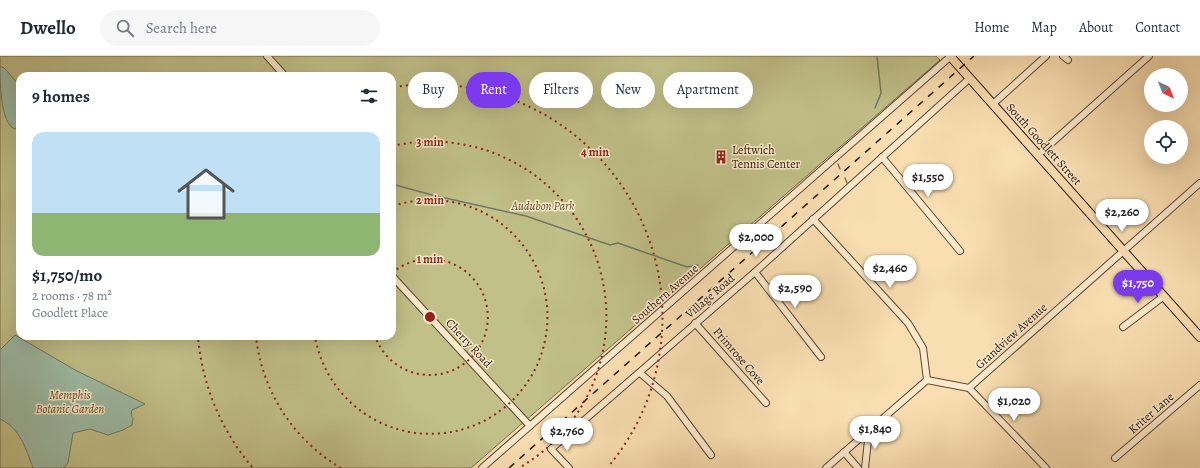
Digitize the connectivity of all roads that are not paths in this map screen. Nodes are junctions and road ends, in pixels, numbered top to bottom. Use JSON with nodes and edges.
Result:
{"nodes":[{"id":1,"x":266,"y":56,"type":"edge"},
{"id":2,"x":950,"y":56,"type":"edge"},
{"id":3,"x":1046,"y":56,"type":"edge"},
{"id":4,"x":1149,"y":56,"type":"edge"},
{"id":5,"x":281,"y":72,"type":"edge"},
{"id":6,"x":970,"y":78,"type":"junction"},
{"id":7,"x":993,"y":104,"type":"junction"},
{"id":8,"x":1038,"y":155,"type":"junction"},
{"id":9,"x":882,"y":157,"type":"junction"},
{"id":10,"x":1200,"y":183,"type":"edge"},
{"id":11,"x":813,"y":219,"type":"junction"},
{"id":12,"x":960,"y":251,"type":"dead end"},
{"id":13,"x":1124,"y":251,"type":"junction"},
{"id":14,"x":754,"y":272,"type":"junction"},
{"id":15,"x":396,"y":280,"type":"edge"},
{"id":16,"x":1164,"y":296,"type":"junction"},
{"id":17,"x":695,"y":323,"type":"junction"},
{"id":18,"x":1123,"y":327,"type":"dead end"},
{"id":19,"x":1200,"y":337,"type":"edge"},
{"id":20,"x":821,"y":357,"type":"dead end"},
{"id":21,"x":640,"y":373,"type":"junction"},
{"id":22,"x":927,"y":380,"type":"junction"},
{"id":23,"x":1200,"y":385,"type":"edge"},
{"id":24,"x":969,"y":388,"type":"junction"},
{"id":25,"x":766,"y":403,"type":"dead end"},
{"id":26,"x":530,"y":426,"type":"junction"},
{"id":27,"x":869,"y":431,"type":"junction"},
{"id":28,"x":844,"y":452,"type":"junction"},
{"id":29,"x":711,"y":455,"type":"dead end"},
{"id":30,"x":1115,"y":458,"type":"dead end"},
{"id":31,"x":482,"y":468,"type":"edge"},
{"id":32,"x":569,"y":468,"type":"edge"},
{"id":33,"x":826,"y":468,"type":"edge"},
{"id":34,"x":858,"y":468,"type":"edge"},
{"id":35,"x":865,"y":468,"type":"edge"},
{"id":36,"x":1046,"y":468,"type":"edge"}],
"edges":[{"from":1,"to":5,"type":"street"},
{"from":2,"to":6,"type":"main road","name":"South Goodlett Street"},
{"from":2,"to":26,"type":"street","name":"Southern Avenue"},
{"from":3,"to":7,"type":"street"},
{"from":4,"to":8,"type":"street"},
{"from":6,"to":7,"type":"main road","name":"South Goodlett Street"},
{"from":6,"to":9,"type":"street","name":"Village Road"},
{"from":7,"to":8,"type":"main road","name":"South Goodlett Street"},
{"from":8,"to":13,"type":"main road","name":"South Goodlett Street"},
{"from":9,"to":11,"type":"street","name":"Village Road"},
{"from":9,"to":12,"type":"street"},
{"from":10,"to":13,"type":"street","name":"Grandview Avenue"},
{"from":11,"to":14,"type":"street","name":"Village Road"},
{"from":11,"to":22,"type":"street"},
{"from":13,"to":16,"type":"main road","name":"South Goodlett Street"},
{"from":13,"to":24,"type":"street","name":"Grandview Avenue"},
{"from":14,"to":17,"type":"street","name":"Village Road"},
{"from":14,"to":20,"type":"street"},
{"from":15,"to":26,"type":"street","name":"Cherry Road"},
{"from":16,"to":18,"type":"street"},
{"from":16,"to":19,"type":"main road","name":"South Goodlett Street"},
{"from":17,"to":21,"type":"street","name":"Village Road"},
{"from":17,"to":25,"type":"street","name":"Primrose Cove"},
{"from":21,"to":29,"type":"street"},
{"from":21,"to":32,"type":"street","name":"Village Road"},
{"from":22,"to":24,"type":"street"},
{"from":22,"to":27,"type":"street"},
{"from":23,"to":30,"type":"street","name":"Kriter Lane"},
{"from":24,"to":36,"type":"street"},
{"from":26,"to":31,"type":"street","name":"Southern Avenue"},
{"from":27,"to":28,"type":"street"},
{"from":27,"to":35,"type":"street"},
{"from":28,"to":33,"type":"street"},
{"from":28,"to":34,"type":"street"}]}
